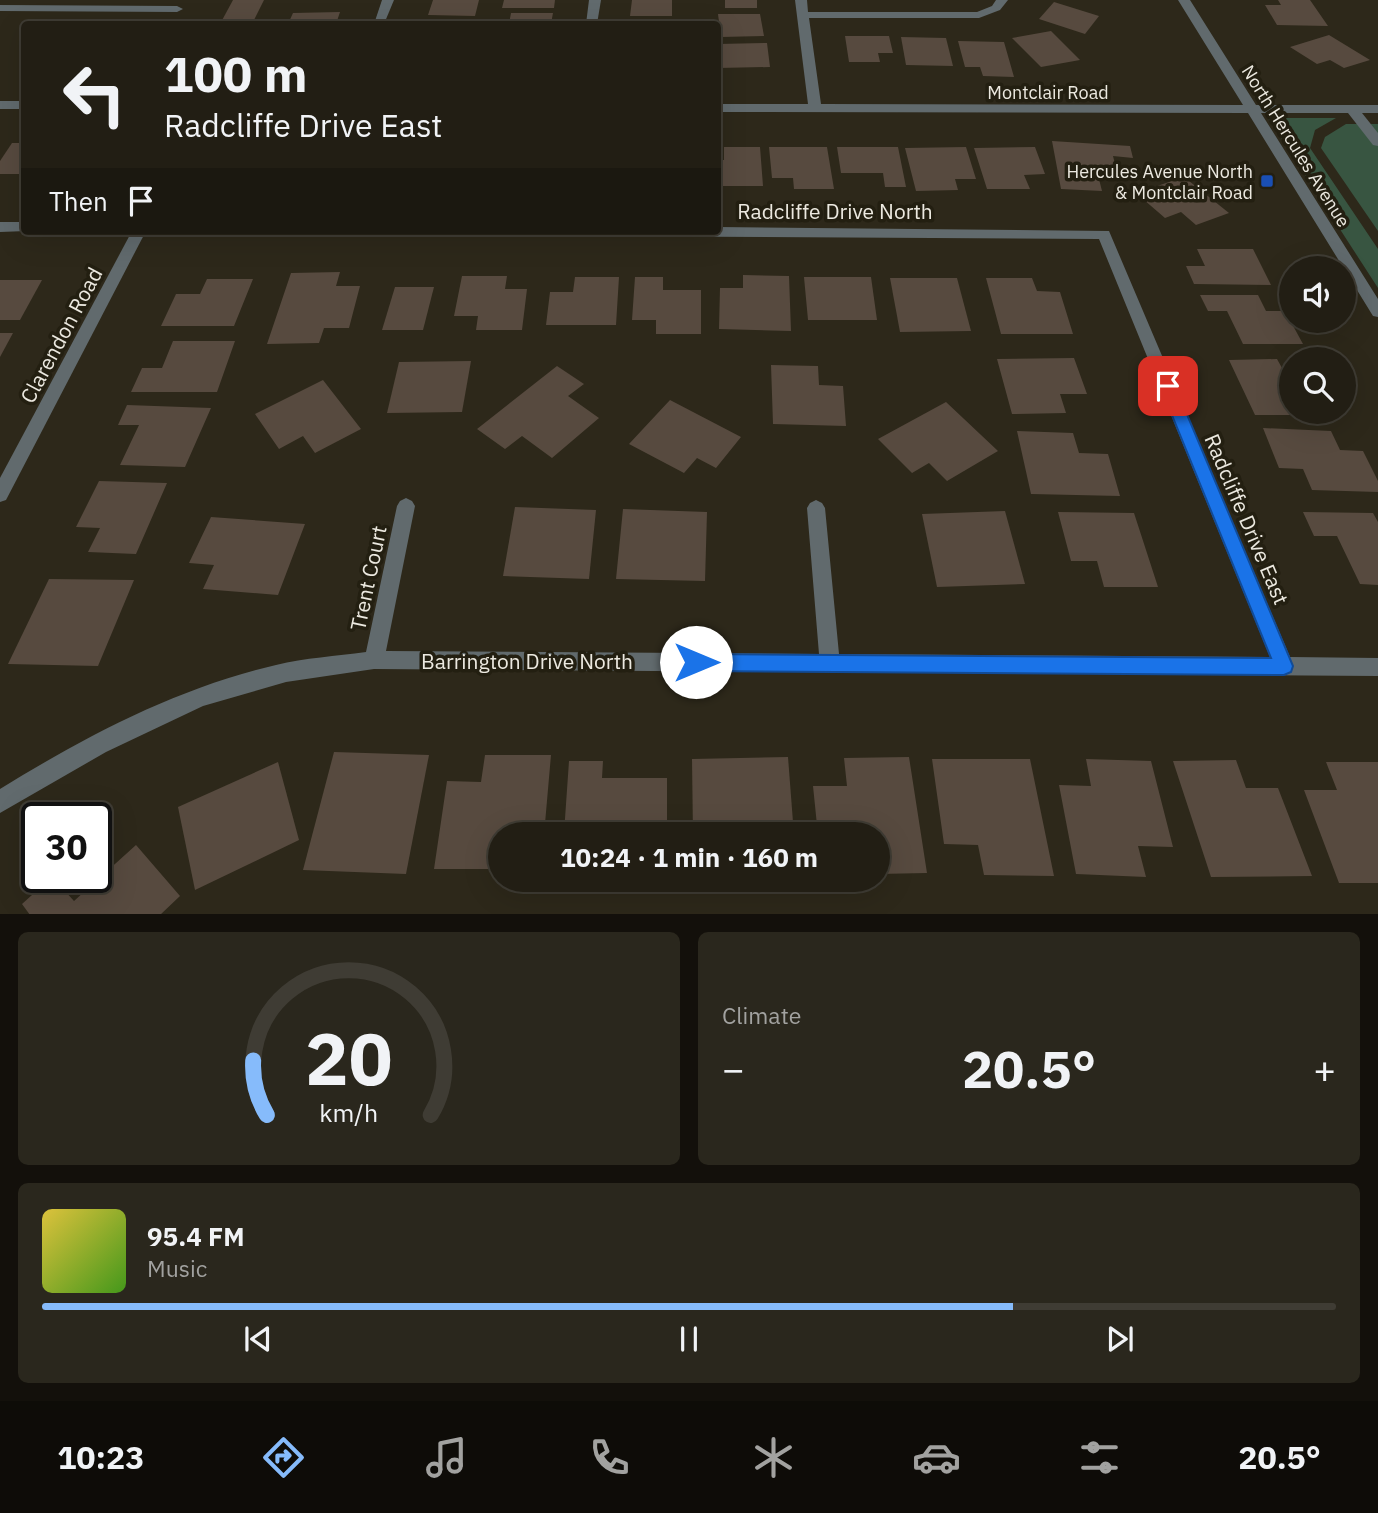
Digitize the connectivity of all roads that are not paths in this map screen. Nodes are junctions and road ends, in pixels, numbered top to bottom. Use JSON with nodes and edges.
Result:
{"nodes":[{"id":1,"x":388,"y":0,"type":"edge"},
{"id":2,"x":595,"y":0,"type":"edge"},
{"id":3,"x":800,"y":0,"type":"edge"},
{"id":4,"x":1002,"y":0,"type":"edge"},
{"id":5,"x":1184,"y":0,"type":"edge"},
{"id":6,"x":180,"y":5,"type":"edge"},
{"id":7,"x":0,"y":8,"type":"edge"},
{"id":8,"x":803,"y":15,"type":"junction"},
{"id":9,"x":171,"y":21,"type":"edge"},
{"id":10,"x":380,"y":21,"type":"edge"},
{"id":11,"x":592,"y":21,"type":"edge"},
{"id":12,"x":0,"y":105,"type":"edge"},
{"id":13,"x":21,"y":105,"type":"edge"},
{"id":14,"x":721,"y":108,"type":"edge"},
{"id":15,"x":816,"y":108,"type":"junction"},
{"id":16,"x":1378,"y":109,"type":"edge"},
{"id":17,"x":1250,"y":110,"type":"junction"},
{"id":18,"x":1352,"y":110,"type":"junction"},
{"id":19,"x":1378,"y":142,"type":"edge"},
{"id":20,"x":0,"y":227,"type":"edge"},
{"id":21,"x":21,"y":228,"type":"edge"},
{"id":22,"x":721,"y":232,"type":"edge"},
{"id":23,"x":1104,"y":234,"type":"joint"},
{"id":24,"x":137,"y":235,"type":"edge"},
{"id":25,"x":1378,"y":312,"type":"edge"},
{"id":26,"x":0,"y":495,"type":"edge"},
{"id":27,"x":406,"y":506,"type":"dead end"},
{"id":28,"x":816,"y":508,"type":"dead end"},
{"id":29,"x":374,"y":660,"type":"junction"},
{"id":30,"x":830,"y":663,"type":"junction"},
{"id":31,"x":1284,"y":666,"type":"junction"},
{"id":32,"x":1378,"y":667,"type":"edge"},
{"id":33,"x":0,"y":802,"type":"edge"}],
"edges":[{"from":1,"to":10,"type":"street"},
{"from":2,"to":11,"type":"street"},
{"from":3,"to":8,"type":"street"},
{"from":4,"to":8,"type":"street"},
{"from":5,"to":17,"type":"street","name":"North Hercules Avenue"},
{"from":6,"to":7,"type":"street"},
{"from":6,"to":9,"type":"street"},
{"from":8,"to":15,"type":"street"},
{"from":12,"to":13,"type":"street"},
{"from":14,"to":15,"type":"street","name":"Montclair Road"},
{"from":15,"to":17,"type":"street","name":"Montclair Road"},
{"from":16,"to":18,"type":"street","name":"Montclair Road"},
{"from":17,"to":18,"type":"street","name":"Montclair Road"},
{"from":17,"to":25,"type":"street","name":"North Hercules Avenue"},
{"from":18,"to":19,"type":"street"},
{"from":20,"to":21,"type":"street"},
{"from":22,"to":23,"type":"street","name":"Radcliffe Drive North"},
{"from":23,"to":31,"type":"street","name":"Radcliffe Drive East"},
{"from":24,"to":26,"type":"street","name":"Clarendon Road"},
{"from":27,"to":29,"type":"street","name":"Trent Court"},
{"from":28,"to":30,"type":"street"},
{"from":29,"to":30,"type":"street","name":"Barrington Drive North"},
{"from":29,"to":33,"type":"street","name":"Barrington Drive North"},
{"from":30,"to":31,"type":"street","name":"Barrington Drive North"},
{"from":31,"to":32,"type":"street","name":"Barrington Drive North"}]}
